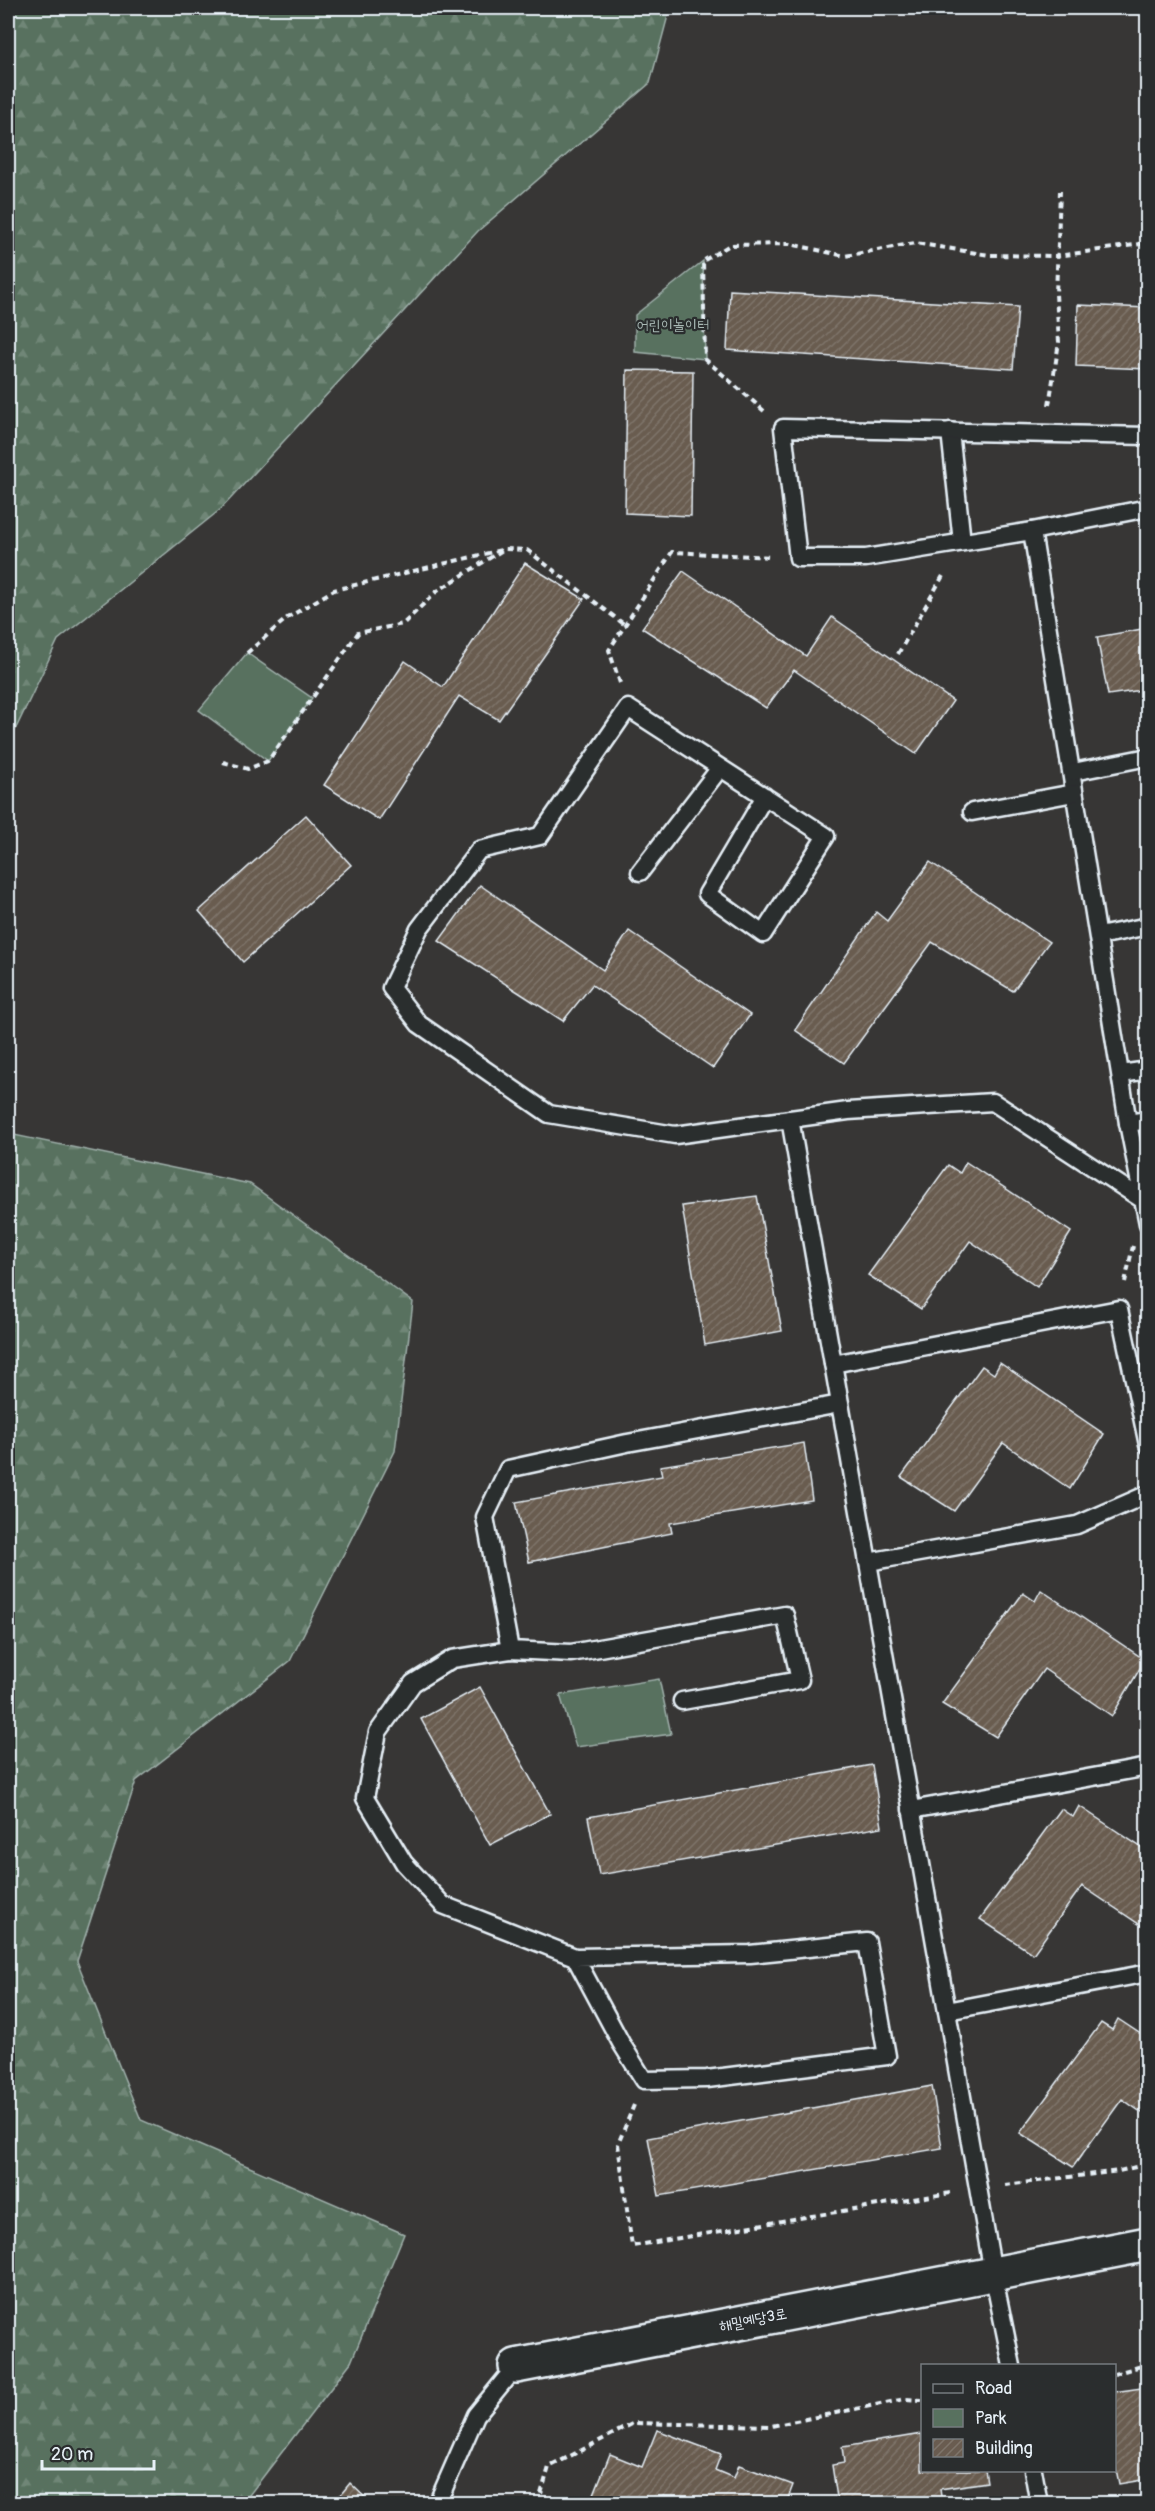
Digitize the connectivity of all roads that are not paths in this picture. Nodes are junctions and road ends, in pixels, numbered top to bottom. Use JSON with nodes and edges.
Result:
{"nodes":[{"id":1,"x":951,"y":431,"type":"junction"},
{"id":2,"x":1148,"y":436,"type":"edge"},
{"id":3,"x":1148,"y":508,"type":"edge"},
{"id":4,"x":1032,"y":531,"type":"junction"},
{"id":5,"x":962,"y":542,"type":"junction"},
{"id":6,"x":1148,"y":757,"type":"edge"},
{"id":7,"x":720,"y":768,"type":"junction"},
{"id":8,"x":1073,"y":772,"type":"junction"},
{"id":9,"x":1074,"y":793,"type":"junction"},
{"id":10,"x":765,"y":796,"type":"junction"},
{"id":11,"x":972,"y":812,"type":"dead end"},
{"id":12,"x":640,"y":872,"type":"dead end"},
{"id":13,"x":1148,"y":926,"type":"edge"},
{"id":14,"x":1099,"y":936,"type":"junction"},
{"id":15,"x":1148,"y":1070,"type":"edge"},
{"id":16,"x":1121,"y":1074,"type":"junction"},
{"id":17,"x":790,"y":1119,"type":"junction"},
{"id":18,"x":1148,"y":1119,"type":"edge"},
{"id":19,"x":1128,"y":1123,"type":"junction"},
{"id":20,"x":1145,"y":1201,"type":"edge"},
{"id":21,"x":1148,"y":1224,"type":"edge"},
{"id":22,"x":833,"y":1364,"type":"junction"},
{"id":23,"x":840,"y":1404,"type":"junction"},
{"id":24,"x":1148,"y":1445,"type":"edge"},
{"id":25,"x":1148,"y":1494,"type":"edge"},
{"id":26,"x":868,"y":1562,"type":"junction"},
{"id":27,"x":510,"y":1650,"type":"junction"},
{"id":28,"x":682,"y":1701,"type":"dead end"},
{"id":29,"x":1148,"y":1767,"type":"edge"},
{"id":30,"x":911,"y":1810,"type":"junction"},
{"id":31,"x":575,"y":1957,"type":"junction"},
{"id":32,"x":1148,"y":1973,"type":"edge"},
{"id":33,"x":947,"y":2011,"type":"junction"},
{"id":34,"x":1148,"y":2244,"type":"edge"},
{"id":35,"x":993,"y":2273,"type":"junction"},
{"id":36,"x":1012,"y":2364,"type":"edge"},
{"id":37,"x":516,"y":2366,"type":"joint"},
{"id":38,"x":1033,"y":2472,"type":"edge"},
{"id":39,"x":437,"y":2504,"type":"edge"},
{"id":40,"x":1040,"y":2504,"type":"edge"}],
"edges":[{"from":1,"to":2,"type":"lane"},
{"from":1,"to":5,"type":"lane"},
{"from":1,"to":5,"type":"lane"},
{"from":3,"to":4,"type":"lane"},
{"from":4,"to":5,"type":"lane"},
{"from":4,"to":8,"type":"lane"},
{"from":6,"to":8,"type":"lane"},
{"from":7,"to":10,"type":"lane"},
{"from":7,"to":12,"type":"lane"},
{"from":7,"to":17,"type":"lane"},
{"from":8,"to":9,"type":"lane"},
{"from":9,"to":11,"type":"lane"},
{"from":9,"to":14,"type":"lane"},
{"from":10,"to":10,"type":"lane"},
{"from":13,"to":14,"type":"lane"},
{"from":14,"to":16,"type":"lane"},
{"from":15,"to":16,"type":"lane"},
{"from":16,"to":19,"type":"lane"},
{"from":17,"to":20,"type":"lane"},
{"from":17,"to":22,"type":"lane"},
{"from":18,"to":19,"type":"lane"},
{"from":19,"to":20,"type":"lane"},
{"from":20,"to":21,"type":"lane"},
{"from":22,"to":23,"type":"lane"},
{"from":22,"to":24,"type":"lane"},
{"from":23,"to":26,"type":"lane"},
{"from":23,"to":27,"type":"lane"},
{"from":25,"to":26,"type":"lane"},
{"from":26,"to":30,"type":"lane"},
{"from":27,"to":28,"type":"lane"},
{"from":27,"to":31,"type":"lane"},
{"from":29,"to":30,"type":"lane"},
{"from":30,"to":33,"type":"lane"},
{"from":31,"to":31,"type":"lane"},
{"from":32,"to":33,"type":"lane"},
{"from":33,"to":35,"type":"lane"},
{"from":34,"to":35,"type":"street","name":"해밀예당3로"},
{"from":35,"to":36,"type":"lane"},
{"from":35,"to":37,"type":"street","name":"해밀예당3로"},
{"from":37,"to":39,"type":"lane","name":"해밀예당3로"},
{"from":38,"to":40,"type":"lane"}]}
